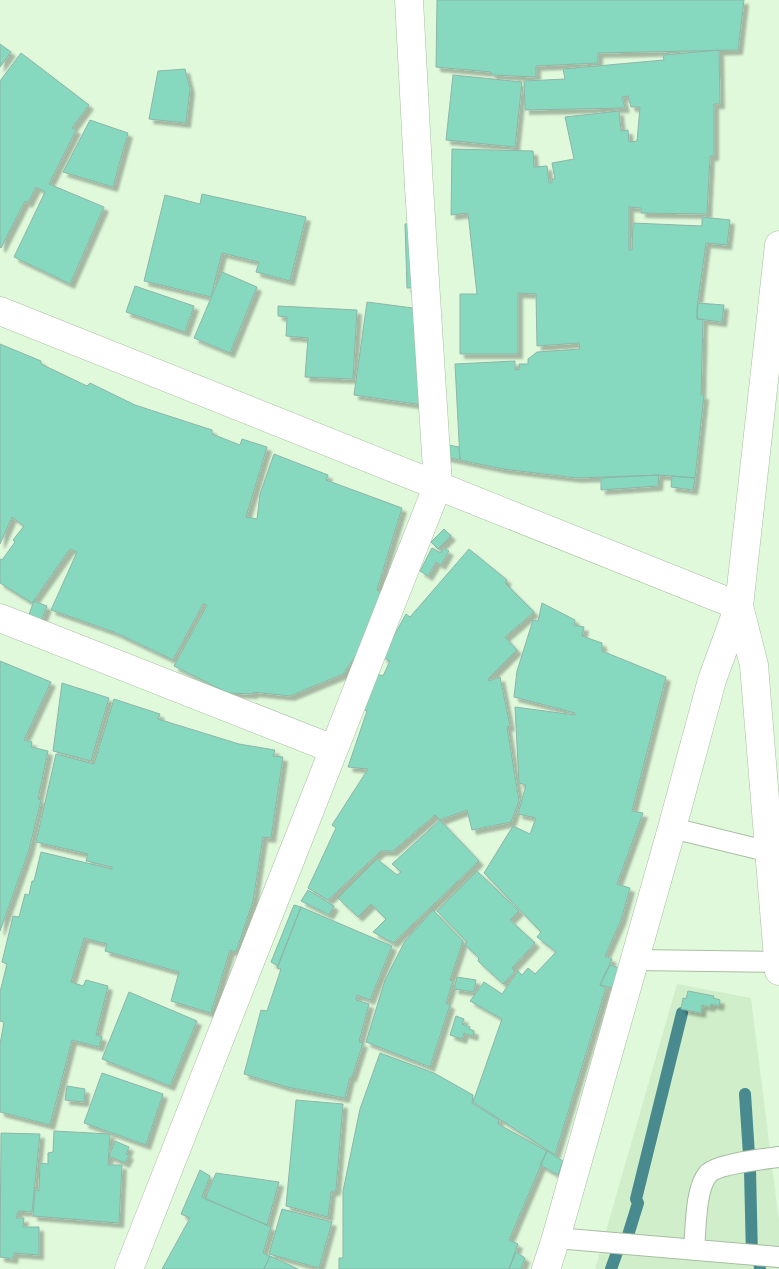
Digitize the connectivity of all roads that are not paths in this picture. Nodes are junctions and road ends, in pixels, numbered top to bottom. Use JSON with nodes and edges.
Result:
{"nodes":[{"id":1,"x":409,"y":0,"type":"edge"},
{"id":2,"x":779,"y":245,"type":"edge"},
{"id":3,"x":0,"y":311,"type":"edge"},
{"id":4,"x":438,"y":485,"type":"junction"},
{"id":5,"x":739,"y":606,"type":"junction"},
{"id":6,"x":0,"y":618,"type":"edge"},
{"id":7,"x":333,"y":749,"type":"junction"},
{"id":8,"x":672,"y":828,"type":"junction"},
{"id":9,"x":770,"y":852,"type":"junction"},
{"id":10,"x":635,"y":960,"type":"junction"},
{"id":11,"x":779,"y":966,"type":"edge"},
{"id":12,"x":779,"y":1157,"type":"edge"},
{"id":13,"x":556,"y":1238,"type":"junction"},
{"id":14,"x":694,"y":1250,"type":"junction"},
{"id":15,"x":779,"y":1257,"type":"edge"},
{"id":16,"x":129,"y":1269,"type":"edge"},
{"id":17,"x":546,"y":1269,"type":"edge"}],
"edges":[{"from":1,"to":4,"type":"street"},
{"from":2,"to":5,"type":"street"},
{"from":3,"to":4,"type":"street"},
{"from":4,"to":5,"type":"street"},
{"from":4,"to":7,"type":"street"},
{"from":5,"to":8,"type":"street"},
{"from":5,"to":9,"type":"street"},
{"from":6,"to":7,"type":"street"},
{"from":7,"to":16,"type":"street"},
{"from":8,"to":9,"type":"lane"},
{"from":8,"to":10,"type":"street"},
{"from":9,"to":11,"type":"street"},
{"from":10,"to":11,"type":"lane"},
{"from":10,"to":13,"type":"street"},
{"from":12,"to":14,"type":"lane"},
{"from":13,"to":14,"type":"lane"},
{"from":13,"to":17,"type":"street"},
{"from":14,"to":15,"type":"lane"}]}
